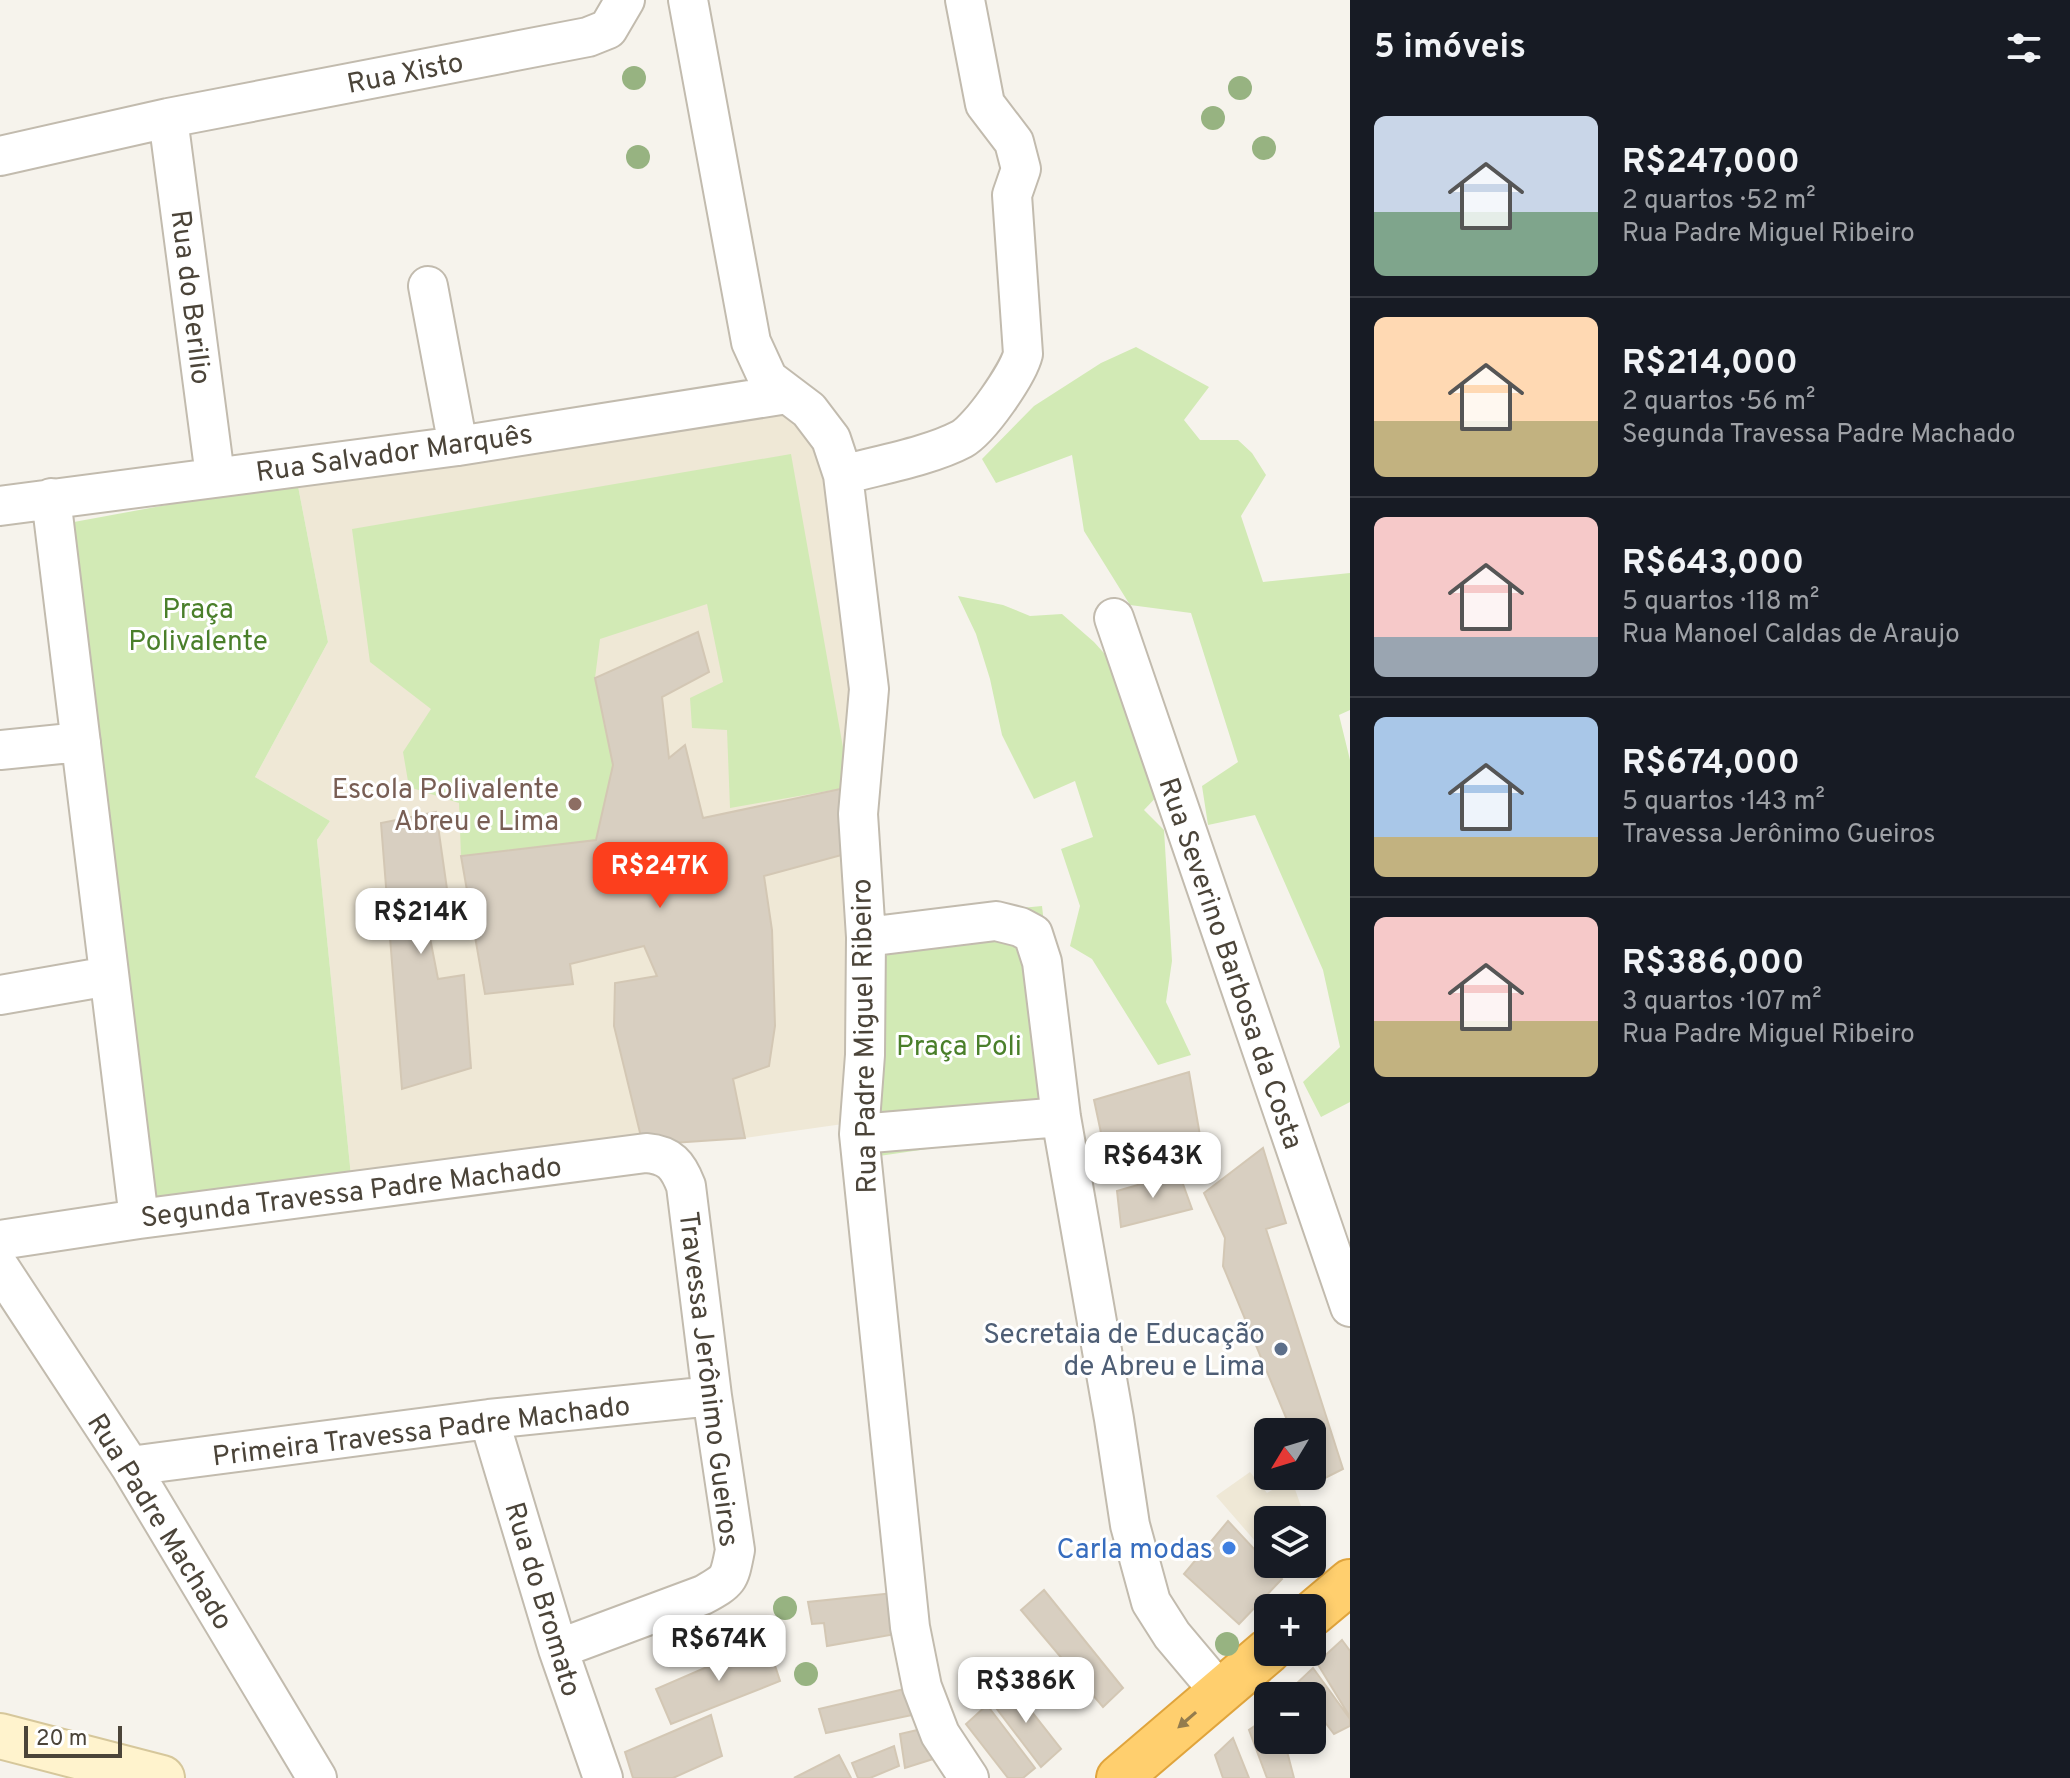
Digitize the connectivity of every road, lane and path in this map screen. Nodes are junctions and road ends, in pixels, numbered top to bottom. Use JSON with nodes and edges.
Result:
{"nodes":[{"id":1,"x":625,"y":0,"type":"edge"},
{"id":2,"x":688,"y":0,"type":"edge"},
{"id":3,"x":965,"y":0,"type":"edge"},
{"id":4,"x":168,"y":118,"type":"junction"},
{"id":5,"x":0,"y":156,"type":"edge"},
{"id":6,"x":428,"y":286,"type":"dead end"},
{"id":7,"x":787,"y":394,"type":"junction"},
{"id":8,"x":458,"y":446,"type":"junction"},
{"id":9,"x":843,"y":475,"type":"junction"},
{"id":10,"x":215,"y":476,"type":"junction"},
{"id":11,"x":51,"y":498,"type":"junction"},
{"id":12,"x":0,"y":506,"type":"edge"},
{"id":13,"x":1114,"y":618,"type":"dead end"},
{"id":14,"x":81,"y":742,"type":"junction"},
{"id":15,"x":0,"y":750,"type":"edge"},
{"id":16,"x":866,"y":937,"type":"junction"},
{"id":17,"x":109,"y":976,"type":"junction"},
{"id":18,"x":0,"y":995,"type":"edge"},
{"id":19,"x":1061,"y":1117,"type":"junction"},
{"id":20,"x":859,"y":1134,"type":"junction"},
{"id":21,"x":686,"y":1186,"type":"joint"},
{"id":22,"x":139,"y":1219,"type":"junction"},
{"id":23,"x":0,"y":1240,"type":"edge"},
{"id":24,"x":0,"y":1268,"type":"edge"},
{"id":25,"x":1350,"y":1307,"type":"edge"},
{"id":26,"x":712,"y":1396,"type":"junction"},
{"id":27,"x":489,"y":1419,"type":"junction"},
{"id":28,"x":130,"y":1466,"type":"junction"},
{"id":29,"x":1350,"y":1582,"type":"edge"},
{"id":30,"x":1326,"y":1602,"type":"edge"},
{"id":31,"x":558,"y":1649,"type":"junction"},
{"id":32,"x":1254,"y":1663,"type":"edge"},
{"id":33,"x":1220,"y":1692,"type":"junction"},
{"id":34,"x":0,"y":1736,"type":"edge"},
{"id":35,"x":162,"y":1778,"type":"edge"},
{"id":36,"x":317,"y":1778,"type":"edge"},
{"id":37,"x":603,"y":1778,"type":"edge"},
{"id":38,"x":969,"y":1778,"type":"edge"},
{"id":39,"x":1119,"y":1778,"type":"edge"}],
"edges":[{"from":1,"to":4,"type":"street","name":"Rua Xisto"},
{"from":2,"to":7,"type":"street","name":"Rua Padre Miguel Ribeiro"},
{"from":3,"to":9,"type":"street"},
{"from":4,"to":5,"type":"street","name":"Rua Xisto"},
{"from":4,"to":10,"type":"street","name":"Rua do Berilio"},
{"from":6,"to":8,"type":"street"},
{"from":7,"to":8,"type":"street","name":"Rua Salvador Marquês"},
{"from":7,"to":9,"type":"street","name":"Rua Padre Miguel Ribeiro"},
{"from":8,"to":10,"type":"street","name":"Rua Salvador Marquês"},
{"from":9,"to":16,"type":"street","name":"Rua Padre Miguel Ribeiro"},
{"from":10,"to":11,"type":"street","name":"Rua Salvador Marquês"},
{"from":11,"to":12,"type":"street","name":"Rua Salvador Marquês"},
{"from":11,"to":14,"type":"street"},
{"from":13,"to":25,"type":"street","name":"Rua Severino Barbosa da Costa"},
{"from":14,"to":15,"type":"street"},
{"from":14,"to":17,"type":"street"},
{"from":16,"to":19,"type":"street"},
{"from":16,"to":20,"type":"street","name":"Rua Padre Miguel Ribeiro"},
{"from":17,"to":18,"type":"street"},
{"from":17,"to":22,"type":"street"},
{"from":19,"to":20,"type":"street"},
{"from":19,"to":33,"type":"street"},
{"from":20,"to":38,"type":"street","name":"Rua Padre Miguel Ribeiro"},
{"from":21,"to":22,"type":"street","name":"Segunda Travessa Padre Machado"},
{"from":21,"to":26,"type":"street","name":"Travessa Jerônimo Gueiros"},
{"from":22,"to":23,"type":"street","name":"Segunda Travessa Padre Machado"},
{"from":24,"to":28,"type":"street","name":"Rua Padre Machado"},
{"from":26,"to":27,"type":"street","name":"Primeira Travessa Padre Machado"},
{"from":26,"to":31,"type":"street","name":"Travessa Jerônimo Gueiros"},
{"from":27,"to":28,"type":"street","name":"Primeira Travessa Padre Machado"},
{"from":27,"to":31,"type":"street","name":"Rua do Bromato"},
{"from":28,"to":36,"type":"street","name":"Rua Padre Machado"},
{"from":29,"to":30,"type":"highway"},
{"from":31,"to":37,"type":"street","name":"Rua do Bromato"},
{"from":32,"to":33,"type":"highway"},
{"from":33,"to":39,"type":"highway","one_way":true},
{"from":34,"to":35,"type":"street"}]}
